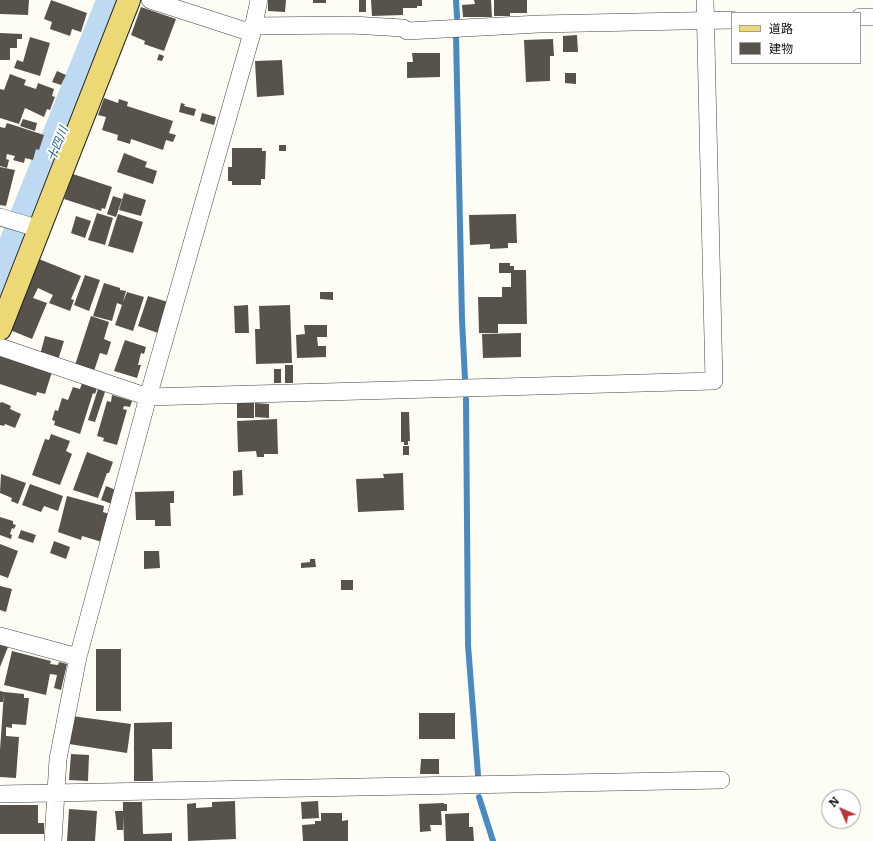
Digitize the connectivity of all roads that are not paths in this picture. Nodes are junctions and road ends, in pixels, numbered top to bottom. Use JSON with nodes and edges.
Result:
{"nodes":[{"id":1,"x":129,"y":0,"type":"edge"},
{"id":2,"x":150,"y":0,"type":"edge"},
{"id":3,"x":259,"y":0,"type":"edge"},
{"id":4,"x":705,"y":0,"type":"edge"},
{"id":5,"x":861,"y":17,"type":"edge"},
{"id":6,"x":873,"y":17,"type":"edge"},
{"id":7,"x":705,"y":20,"type":"junction"},
{"id":8,"x":731,"y":20,"type":"edge"},
{"id":9,"x":252,"y":30,"type":"junction"},
{"id":10,"x":7,"y":218,"type":"edge"},
{"id":11,"x":38,"y":229,"type":"junction"},
{"id":12,"x":0,"y":329,"type":"edge"},
{"id":13,"x":0,"y":347,"type":"edge"},
{"id":14,"x":148,"y":397,"type":"junction"},
{"id":15,"x":0,"y":636,"type":"edge"},
{"id":16,"x":78,"y":657,"type":"junction"},
{"id":17,"x":721,"y":780,"type":"dead end"},
{"id":18,"x":0,"y":794,"type":"edge"},
{"id":19,"x":55,"y":794,"type":"junction"},
{"id":20,"x":53,"y":841,"type":"edge"}],
"edges":[{"from":1,"to":11,"type":"main road"},
{"from":2,"to":9,"type":"street"},
{"from":3,"to":9,"type":"street"},
{"from":4,"to":7,"type":"street"},
{"from":5,"to":6,"type":"street"},
{"from":7,"to":8,"type":"street"},
{"from":7,"to":9,"type":"street"},
{"from":7,"to":14,"type":"street"},
{"from":9,"to":14,"type":"street"},
{"from":10,"to":11,"type":"street"},
{"from":11,"to":12,"type":"main road"},
{"from":13,"to":14,"type":"street"},
{"from":14,"to":16,"type":"street"},
{"from":15,"to":16,"type":"street"},
{"from":16,"to":19,"type":"street"},
{"from":17,"to":19,"type":"street"},
{"from":18,"to":19,"type":"street"},
{"from":19,"to":20,"type":"street"}]}
